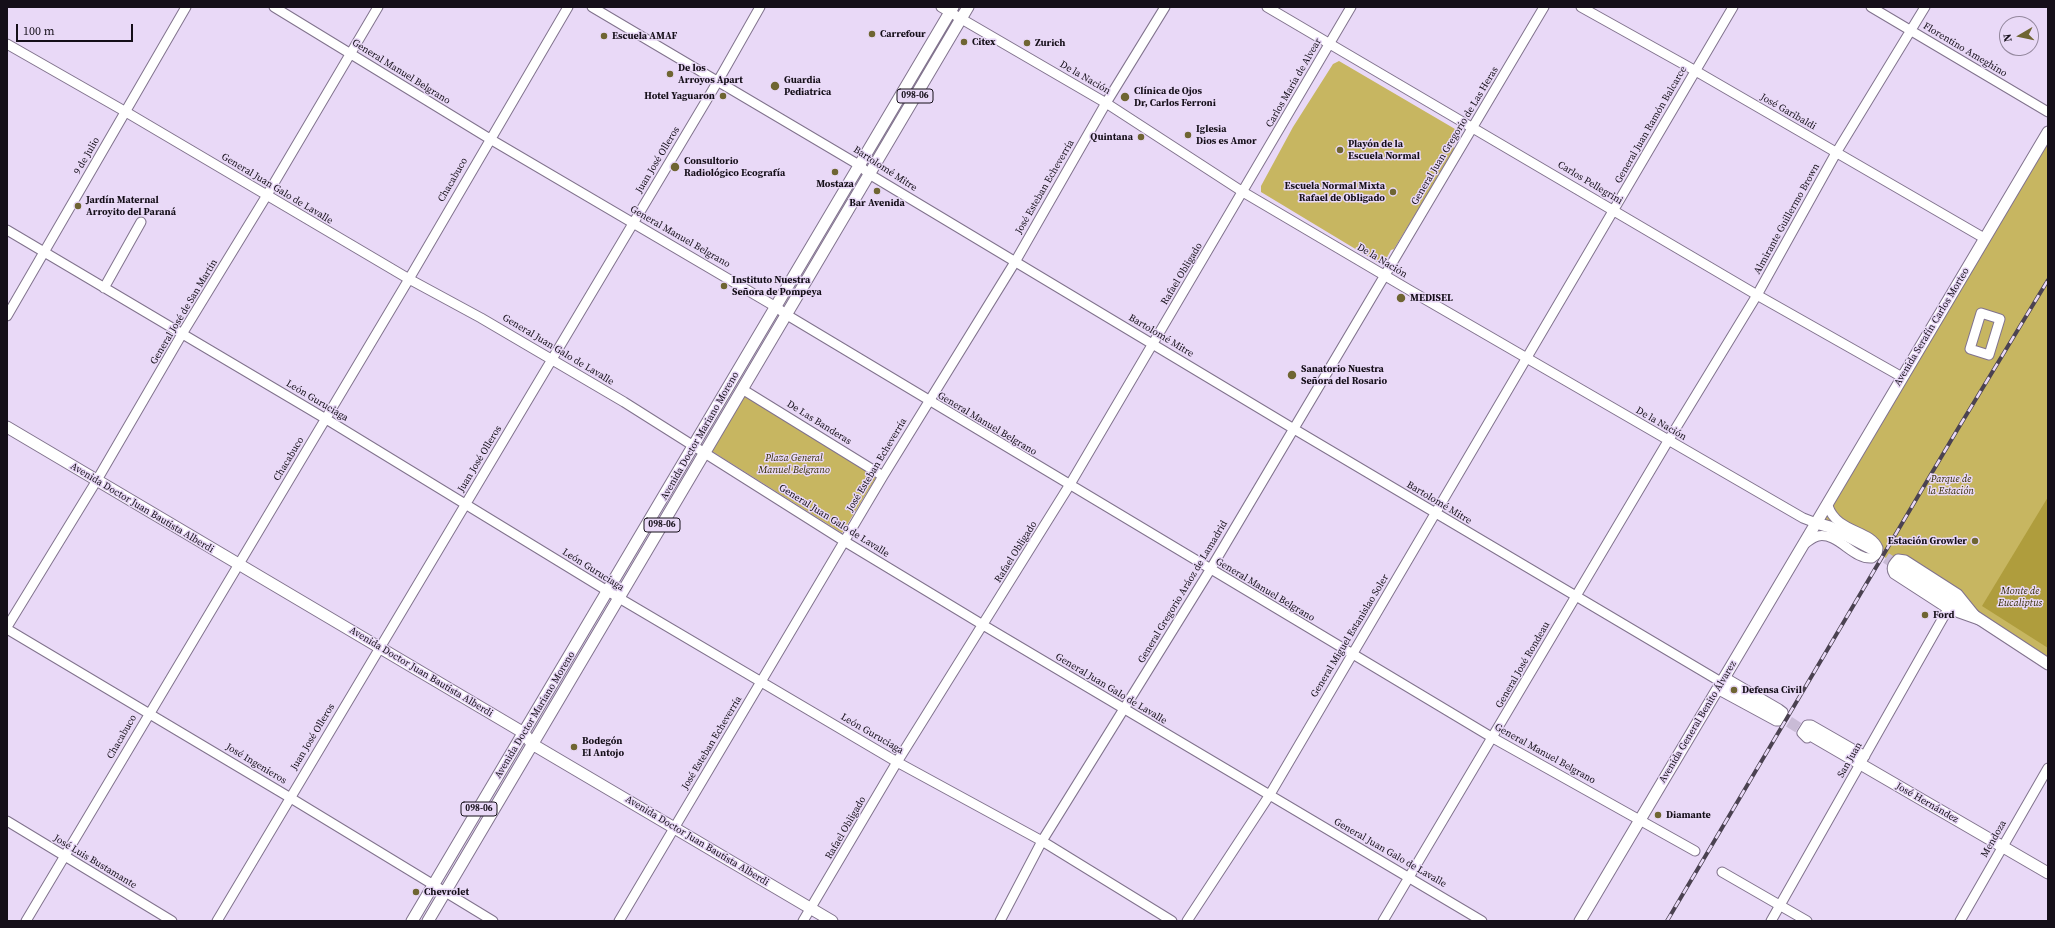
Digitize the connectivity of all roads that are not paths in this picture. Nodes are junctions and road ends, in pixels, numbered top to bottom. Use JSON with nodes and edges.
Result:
{"nodes":[{"id":1,"x":186,"y":7,"type":"edge"},
{"id":2,"x":274,"y":7,"type":"edge"},
{"id":3,"x":378,"y":7,"type":"edge"},
{"id":4,"x":568,"y":7,"type":"edge"},
{"id":5,"x":592,"y":7,"type":"edge"},
{"id":6,"x":760,"y":7,"type":"edge"},
{"id":7,"x":968,"y":7,"type":"edge"},
{"id":8,"x":1165,"y":7,"type":"edge"},
{"id":9,"x":1267,"y":7,"type":"edge"},
{"id":10,"x":1351,"y":7,"type":"edge"},
{"id":11,"x":1544,"y":7,"type":"edge"},
{"id":12,"x":1581,"y":7,"type":"edge"},
{"id":13,"x":1733,"y":7,"type":"edge"},
{"id":14,"x":1871,"y":7,"type":"edge"},
{"id":15,"x":1925,"y":7,"type":"edge"},
{"id":16,"x":948,"y":9,"type":"edge"},
{"id":17,"x":961,"y":19,"type":"junction"},
{"id":18,"x":1911,"y":30,"type":"junction"},
{"id":19,"x":1330,"y":43,"type":"junction"},
{"id":20,"x":7,"y":44,"type":"edge"},
{"id":21,"x":351,"y":53,"type":"junction"},
{"id":22,"x":1694,"y":70,"type":"junction"},
{"id":23,"x":718,"y":81,"type":"junction"},
{"id":24,"x":1106,"y":103,"type":"junction"},
{"id":25,"x":126,"y":112,"type":"junction"},
{"id":26,"x":2048,"y":112,"type":"edge"},
{"id":27,"x":1473,"y":127,"type":"junction"},
{"id":28,"x":2048,"y":132,"type":"edge"},
{"id":29,"x":490,"y":139,"type":"junction"},
{"id":30,"x":1836,"y":153,"type":"junction"},
{"id":31,"x":859,"y":165,"type":"junction"},
{"id":32,"x":869,"y":174,"type":"junction"},
{"id":33,"x":1243,"y":192,"type":"junction"},
{"id":34,"x":267,"y":195,"type":"junction"},
{"id":35,"x":1615,"y":211,"type":"junction"},
{"id":36,"x":141,"y":222,"type":"dead end"},
{"id":37,"x":634,"y":223,"type":"junction"},
{"id":38,"x":7,"y":230,"type":"edge"},
{"id":39,"x":1984,"y":238,"type":"junction"},
{"id":40,"x":44,"y":252,"type":"junction"},
{"id":41,"x":1014,"y":262,"type":"junction"},
{"id":42,"x":1385,"y":275,"type":"junction"},
{"id":43,"x":409,"y":279,"type":"junction"},
{"id":44,"x":104,"y":288,"type":"junction"},
{"id":45,"x":1757,"y":295,"type":"junction"},
{"id":46,"x":776,"y":307,"type":"junction"},
{"id":47,"x":7,"y":316,"type":"edge"},
{"id":48,"x":787,"y":316,"type":"junction"},
{"id":49,"x":2000,"y":319,"type":"joint"},
{"id":50,"x":182,"y":334,"type":"junction"},
{"id":51,"x":1153,"y":344,"type":"junction"},
{"id":52,"x":1527,"y":358,"type":"junction"},
{"id":53,"x":553,"y":360,"type":"junction"},
{"id":54,"x":1902,"y":377,"type":"junction"},
{"id":55,"x":742,"y":389,"type":"junction"},
{"id":56,"x":928,"y":401,"type":"junction"},
{"id":57,"x":326,"y":419,"type":"junction"},
{"id":58,"x":7,"y":427,"type":"edge"},
{"id":59,"x":1294,"y":429,"type":"junction"},
{"id":60,"x":1668,"y":441,"type":"junction"},
{"id":61,"x":693,"y":446,"type":"junction"},
{"id":62,"x":704,"y":451,"type":"junction"},
{"id":63,"x":883,"y":476,"type":"junction"},
{"id":64,"x":97,"y":480,"type":"junction"},
{"id":65,"x":1069,"y":486,"type":"junction"},
{"id":66,"x":465,"y":504,"type":"junction"},
{"id":67,"x":1828,"y":506,"type":"junction"},
{"id":68,"x":1436,"y":513,"type":"junction"},
{"id":69,"x":1816,"y":524,"type":"junction"},
{"id":70,"x":844,"y":541,"type":"junction"},
{"id":71,"x":1804,"y":544,"type":"junction"},
{"id":72,"x":1872,"y":549,"type":"tunnel mouth"},
{"id":73,"x":239,"y":565,"type":"junction"},
{"id":74,"x":1900,"y":567,"type":"tunnel mouth"},
{"id":75,"x":1210,"y":570,"type":"junction"},
{"id":76,"x":609,"y":592,"type":"junction"},
{"id":77,"x":1576,"y":596,"type":"junction"},
{"id":78,"x":619,"y":598,"type":"junction"},
{"id":79,"x":1948,"y":609,"type":"junction"},
{"id":80,"x":1979,"y":620,"type":"junction"},
{"id":81,"x":983,"y":625,"type":"junction"},
{"id":82,"x":7,"y":628,"type":"edge"},
{"id":83,"x":380,"y":647,"type":"junction"},
{"id":84,"x":1352,"y":654,"type":"junction"},
{"id":85,"x":2048,"y":664,"type":"edge"},
{"id":86,"x":761,"y":683,"type":"junction"},
{"id":87,"x":1721,"y":683,"type":"junction"},
{"id":88,"x":1124,"y":710,"type":"junction"},
{"id":89,"x":149,"y":713,"type":"junction"},
{"id":90,"x":1775,"y":713,"type":"tunnel mouth"},
{"id":91,"x":524,"y":733,"type":"junction"},
{"id":92,"x":1807,"y":733,"type":"tunnel mouth"},
{"id":93,"x":1493,"y":738,"type":"junction"},
{"id":94,"x":532,"y":744,"type":"junction"},
{"id":95,"x":897,"y":762,"type":"junction"},
{"id":96,"x":1861,"y":763,"type":"junction"},
{"id":97,"x":2048,"y":768,"type":"edge"},
{"id":98,"x":1269,"y":796,"type":"junction"},
{"id":99,"x":289,"y":797,"type":"junction"},
{"id":100,"x":1640,"y":820,"type":"junction"},
{"id":101,"x":7,"y":821,"type":"edge"},
{"id":102,"x":675,"y":827,"type":"junction"},
{"id":103,"x":1042,"y":842,"type":"junction"},
{"id":104,"x":2002,"y":846,"type":"junction"},
{"id":105,"x":1695,"y":852,"type":"dead end"},
{"id":106,"x":65,"y":856,"type":"junction"},
{"id":107,"x":1722,"y":872,"type":"dead end"},
{"id":108,"x":2048,"y":873,"type":"edge"},
{"id":109,"x":1409,"y":877,"type":"junction"},
{"id":110,"x":434,"y":885,"type":"junction"},
{"id":111,"x":445,"y":892,"type":"junction"},
{"id":112,"x":1780,"y":906,"type":"junction"},
{"id":113,"x":811,"y":909,"type":"junction"},
{"id":114,"x":26,"y":921,"type":"edge"},
{"id":115,"x":172,"y":921,"type":"edge"},
{"id":116,"x":217,"y":921,"type":"edge"},
{"id":117,"x":412,"y":921,"type":"edge"},
{"id":118,"x":428,"y":921,"type":"edge"},
{"id":119,"x":493,"y":921,"type":"edge"},
{"id":120,"x":620,"y":921,"type":"edge"},
{"id":121,"x":804,"y":921,"type":"edge"},
{"id":122,"x":832,"y":921,"type":"edge"},
{"id":123,"x":1000,"y":921,"type":"edge"},
{"id":124,"x":1172,"y":921,"type":"edge"},
{"id":125,"x":1187,"y":921,"type":"edge"},
{"id":126,"x":1383,"y":921,"type":"edge"},
{"id":127,"x":1482,"y":921,"type":"edge"},
{"id":128,"x":1580,"y":921,"type":"edge"},
{"id":129,"x":1771,"y":921,"type":"edge"},
{"id":130,"x":1807,"y":921,"type":"edge"},
{"id":131,"x":1960,"y":921,"type":"edge"}],
"edges":[{"from":1,"to":25,"type":"street","name":"9 de Julio"},
{"from":2,"to":21,"type":"street","name":"General Manuel Belgrano"},
{"from":3,"to":21,"type":"street","name":"General José de San Martín"},
{"from":4,"to":29,"type":"street","name":"Chacabuco"},
{"from":5,"to":23,"type":"street","name":"Bartolomé Mitre"},
{"from":6,"to":23,"type":"street","name":"Juan José Olleros"},
{"from":7,"to":17,"type":"main road","number":"098-06"},
{"from":8,"to":24,"type":"street","name":"José Esteban Echeverría"},
{"from":9,"to":19,"type":"street","name":"Carlos Pellegrini"},
{"from":10,"to":19,"type":"street","name":"Carlos María de Alvear"},
{"from":11,"to":27,"type":"street","name":"General Juan Gregorio de Las Heras"},
{"from":12,"to":22,"type":"street","name":"José Garibaldi"},
{"from":13,"to":22,"type":"street","name":"General Juan Ramón Balcarce"},
{"from":14,"to":18,"type":"street","name":"Florentino Ameghino"},
{"from":15,"to":18,"type":"street","name":"Almirante Guillermo Brown"},
{"from":16,"to":17,"type":"street","name":"De la Nación"},
{"from":16,"to":31,"type":"main road","name":"Avenida Doctor Mariano Moreno","number":"098-06"},
{"from":17,"to":24,"type":"street","name":"De la Nación"},
{"from":17,"to":32,"type":"main road","name":"Avenida Doctor Mariano Moreno","number":"098-06"},
{"from":18,"to":26,"type":"street","name":"Florentino Ameghino"},
{"from":18,"to":30,"type":"street","name":"Almirante Guillermo Brown"},
{"from":19,"to":27,"type":"street","name":"Carlos Pellegrini"},
{"from":19,"to":33,"type":"street","name":"Carlos María de Alvear"},
{"from":20,"to":25,"type":"street","name":"General Juan Galo de Lavalle"},
{"from":21,"to":29,"type":"street","name":"General Manuel Belgrano"},
{"from":21,"to":34,"type":"street","name":"General José de San Martín"},
{"from":22,"to":30,"type":"street","name":"José Garibaldi"},
{"from":22,"to":35,"type":"street","name":"General Juan Ramón Balcarce"},
{"from":23,"to":31,"type":"street","name":"Bartolomé Mitre"},
{"from":23,"to":37,"type":"street","name":"Juan José Olleros"},
{"from":24,"to":33,"type":"street","name":"De la Nación"},
{"from":24,"to":41,"type":"street","name":"José Esteban Echeverría"},
{"from":25,"to":34,"type":"street","name":"General Juan Galo de Lavalle"},
{"from":25,"to":40,"type":"street","name":"9 de Julio"},
{"from":27,"to":35,"type":"street","name":"Carlos Pellegrini"},
{"from":27,"to":42,"type":"street","name":"General Juan Gregorio de Las Heras"},
{"from":28,"to":39,"type":"main road","name":"Avenida Serafín Carlos Morteo"},
{"from":29,"to":37,"type":"street","name":"General Manuel Belgrano"},
{"from":29,"to":43,"type":"street","name":"Chacabuco"},
{"from":30,"to":39,"type":"street","name":"José Garibaldi"},
{"from":30,"to":45,"type":"street","name":"Almirante Guillermo Brown"},
{"from":31,"to":32,"type":"street","name":"Bartolomé Mitre"},
{"from":31,"to":46,"type":"main road","name":"Avenida Doctor Mariano Moreno","number":"098-06"},
{"from":32,"to":41,"type":"street","name":"Bartolomé Mitre"},
{"from":32,"to":48,"type":"main road","name":"Avenida Doctor Mariano Moreno","number":"098-06"},
{"from":33,"to":42,"type":"street","name":"De la Nación"},
{"from":33,"to":51,"type":"street","name":"Rafael Obligado"},
{"from":34,"to":43,"type":"street","name":"General Juan Galo de Lavalle"},
{"from":34,"to":50,"type":"street","name":"General José de San Martín"},
{"from":35,"to":45,"type":"street","name":"Carlos Pellegrini"},
{"from":35,"to":52,"type":"street","name":"General Juan Ramón Balcarce"},
{"from":36,"to":44,"type":"street"},
{"from":37,"to":46,"type":"street","name":"General Manuel Belgrano"},
{"from":37,"to":53,"type":"street","name":"Juan José Olleros"},
{"from":38,"to":40,"type":"street","name":"León Guruciaga"},
{"from":39,"to":54,"type":"main road","name":"Avenida Serafín Carlos Morteo"},
{"from":40,"to":44,"type":"street","name":"León Guruciaga"},
{"from":40,"to":47,"type":"street","name":"9 de Julio"},
{"from":41,"to":51,"type":"street","name":"Bartolomé Mitre"},
{"from":41,"to":56,"type":"street","name":"José Esteban Echeverría"},
{"from":42,"to":52,"type":"street","name":"De la Nación"},
{"from":42,"to":59,"type":"street","name":"General Gregorio Aráoz de Lamadrid"},
{"from":43,"to":53,"type":"street","name":"General Juan Galo de Lavalle"},
{"from":43,"to":57,"type":"street","name":"Chacabuco"},
{"from":44,"to":50,"type":"street","name":"León Guruciaga"},
{"from":45,"to":54,"type":"street","name":"Carlos Pellegrini"},
{"from":45,"to":60,"type":"street","name":"Almirante Guillermo Brown"},
{"from":46,"to":48,"type":"street","name":"General Manuel Belgrano"},
{"from":46,"to":61,"type":"main road","name":"Avenida Doctor Mariano Moreno","number":"098-06"},
{"from":48,"to":55,"type":"main road","name":"Avenida Doctor Mariano Moreno","number":"098-06"},
{"from":48,"to":56,"type":"street","name":"General Manuel Belgrano"},
{"from":49,"to":49,"type":"street"},
{"from":50,"to":57,"type":"street","name":"León Guruciaga"},
{"from":50,"to":64,"type":"street","name":"General José de San Martín"},
{"from":51,"to":59,"type":"street","name":"Bartolomé Mitre"},
{"from":51,"to":65,"type":"street","name":"Rafael Obligado"},
{"from":52,"to":60,"type":"street","name":"De la Nación"},
{"from":52,"to":68,"type":"street","name":"General Miguel Estanislao Soler"},
{"from":53,"to":61,"type":"street","name":"General Juan Galo de Lavalle"},
{"from":53,"to":66,"type":"street","name":"Juan José Olleros"},
{"from":54,"to":67,"type":"main road","name":"Avenida Serafín Carlos Morteo"},
{"from":55,"to":62,"type":"main road","name":"Avenida Doctor Mariano Moreno","number":"098-06"},
{"from":55,"to":63,"type":"street","name":"De Las Banderas"},
{"from":56,"to":63,"type":"street","name":"José Esteban Echeverría"},
{"from":56,"to":65,"type":"street","name":"General Manuel Belgrano"},
{"from":57,"to":66,"type":"street","name":"León Guruciaga"},
{"from":57,"to":73,"type":"street","name":"Chacabuco"},
{"from":58,"to":64,"type":"main road","name":"Avenida Doctor Juan Bautista Alberdi"},
{"from":59,"to":68,"type":"street","name":"Bartolomé Mitre"},
{"from":59,"to":75,"type":"street","name":"General Gregorio Aráoz de Lamadrid"},
{"from":60,"to":69,"type":"street","name":"De la Nación"},
{"from":60,"to":77,"type":"street","name":"General José Rondeau"},
{"from":61,"to":62,"type":"street","name":"General Juan Galo de Lavalle"},
{"from":61,"to":76,"type":"main road","name":"Avenida Doctor Mariano Moreno","number":"098-06"},
{"from":62,"to":70,"type":"street","name":"General Juan Galo de Lavalle"},
{"from":62,"to":78,"type":"main road","name":"Avenida Doctor Mariano Moreno","number":"098-06"},
{"from":63,"to":70,"type":"street","name":"José Esteban Echeverría"},
{"from":64,"to":73,"type":"main road","name":"Avenida Doctor Juan Bautista Alberdi"},
{"from":64,"to":82,"type":"street","name":"General José de San Martín"},
{"from":65,"to":75,"type":"street","name":"General Manuel Belgrano"},
{"from":65,"to":81,"type":"street","name":"Rafael Obligado"},
{"from":66,"to":76,"type":"street","name":"León Guruciaga"},
{"from":66,"to":83,"type":"street","name":"Juan José Olleros"},
{"from":67,"to":69,"type":"main road","name":"Avenida Serafín Carlos Morteo"},
{"from":67,"to":71,"type":"street"},
{"from":68,"to":77,"type":"street","name":"Bartolomé Mitre"},
{"from":68,"to":84,"type":"street","name":"General Miguel Estanislao Soler"},
{"from":69,"to":71,"type":"main road","name":"Avenida General Benito Álvarez"},
{"from":69,"to":72,"type":"main road"},
{"from":70,"to":81,"type":"street","name":"General Juan Galo de Lavalle"},
{"from":70,"to":86,"type":"street","name":"José Esteban Echeverría"},
{"from":71,"to":87,"type":"main road","name":"Avenida General Benito Álvarez"},
{"from":73,"to":83,"type":"main road","name":"Avenida Doctor Juan Bautista Alberdi"},
{"from":73,"to":89,"type":"street","name":"Chacabuco"},
{"from":74,"to":80,"type":"main road"},
{"from":75,"to":84,"type":"street","name":"General Manuel Belgrano"},
{"from":75,"to":88,"type":"street","name":"General Gregorio Aráoz de Lamadrid"},
{"from":76,"to":78,"type":"street","name":"León Guruciaga"},
{"from":76,"to":91,"type":"main road","name":"Avenida Doctor Mariano Moreno","number":"098-06"},
{"from":77,"to":87,"type":"street","name":"Bartolomé Mitre"},
{"from":77,"to":93,"type":"street","name":"General José Rondeau"},
{"from":78,"to":86,"type":"street","name":"León Guruciaga"},
{"from":78,"to":94,"type":"main road","name":"Avenida Doctor Mariano Moreno","number":"098-06"},
{"from":79,"to":80,"type":"street"},
{"from":79,"to":80,"type":"street"},
{"from":79,"to":96,"type":"street","name":"San Juan"},
{"from":80,"to":85,"type":"main road"},
{"from":81,"to":88,"type":"street","name":"General Juan Galo de Lavalle"},
{"from":81,"to":95,"type":"street","name":"Rafael Obligado"},
{"from":82,"to":89,"type":"street","name":"José Ingenieros"},
{"from":83,"to":91,"type":"main road","name":"Avenida Doctor Juan Bautista Alberdi"},
{"from":83,"to":99,"type":"street","name":"Juan José Olleros"},
{"from":84,"to":93,"type":"street","name":"General Manuel Belgrano"},
{"from":84,"to":98,"type":"street","name":"General Miguel Estanislao Soler"},
{"from":86,"to":95,"type":"street","name":"León Guruciaga"},
{"from":86,"to":102,"type":"street","name":"José Esteban Echeverría"},
{"from":87,"to":87,"type":"street"},
{"from":87,"to":90,"type":"main road"},
{"from":87,"to":100,"type":"main road","name":"Avenida General Benito Álvarez"},
{"from":88,"to":98,"type":"street","name":"General Juan Galo de Lavalle"},
{"from":88,"to":103,"type":"street","name":"General Gregorio Aráoz de Lamadrid"},
{"from":89,"to":99,"type":"street","name":"José Ingenieros"},
{"from":89,"to":106,"type":"street","name":"Chacabuco"},
{"from":91,"to":94,"type":"main road","name":"Avenida Doctor Juan Bautista Alberdi"},
{"from":91,"to":110,"type":"main road","name":"Avenida Doctor Mariano Moreno","number":"098-06"},
{"from":92,"to":96,"type":"main road","name":"José Hernández"},
{"from":93,"to":100,"type":"street","name":"General Manuel Belgrano"},
{"from":93,"to":109,"type":"street","name":"General José Rondeau"},
{"from":94,"to":102,"type":"main road","name":"Avenida Doctor Juan Bautista Alberdi"},
{"from":94,"to":111,"type":"main road","name":"Avenida Doctor Mariano Moreno","number":"098-06"},
{"from":95,"to":103,"type":"street","name":"León Guruciaga"},
{"from":95,"to":113,"type":"street","name":"Rafael Obligado"},
{"from":96,"to":96,"type":"street","name":"José Hernández"},
{"from":96,"to":104,"type":"main road","name":"José Hernández"},
{"from":96,"to":112,"type":"street","name":"San Juan"},
{"from":97,"to":104,"type":"street","name":"Mendoza"},
{"from":98,"to":109,"type":"street","name":"General Juan Galo de Lavalle"},
{"from":98,"to":125,"type":"street","name":"General Miguel Estanislao Soler"},
{"from":99,"to":110,"type":"street","name":"José Ingenieros"},
{"from":99,"to":116,"type":"street","name":"Juan José Olleros"},
{"from":100,"to":105,"type":"street","name":"General Manuel Belgrano"},
{"from":100,"to":128,"type":"main road","name":"Avenida General Benito Álvarez"},
{"from":101,"to":106,"type":"street","name":"José Luis Bustamante"},
{"from":102,"to":113,"type":"main road","name":"Avenida Doctor Juan Bautista Alberdi"},
{"from":102,"to":120,"type":"street","name":"José Esteban Echeverría"},
{"from":103,"to":123,"type":"street","name":"General Gregorio Aráoz de Lamadrid"},
{"from":103,"to":124,"type":"street","name":"León Guruciaga"},
{"from":104,"to":108,"type":"main road","name":"José Hernández"},
{"from":104,"to":131,"type":"street","name":"Mendoza"},
{"from":106,"to":114,"type":"street","name":"Chacabuco"},
{"from":106,"to":115,"type":"street","name":"José Luis Bustamante"},
{"from":107,"to":112,"type":"street"},
{"from":109,"to":126,"type":"street","name":"General José Rondeau"},
{"from":109,"to":127,"type":"street","name":"General Juan Galo de Lavalle"},
{"from":110,"to":111,"type":"street","name":"José Ingenieros"},
{"from":110,"to":117,"type":"main road","name":"Avenida Doctor Mariano Moreno","number":"098-06"},
{"from":111,"to":118,"type":"main road","name":"Avenida Doctor Mariano Moreno","number":"098-06"},
{"from":111,"to":119,"type":"street","name":"José Ingenieros"},
{"from":112,"to":129,"type":"street","name":"San Juan"},
{"from":112,"to":130,"type":"street"},
{"from":113,"to":121,"type":"street","name":"Rafael Obligado"},
{"from":113,"to":122,"type":"main road","name":"Avenida Doctor Juan Bautista Alberdi"}]}
